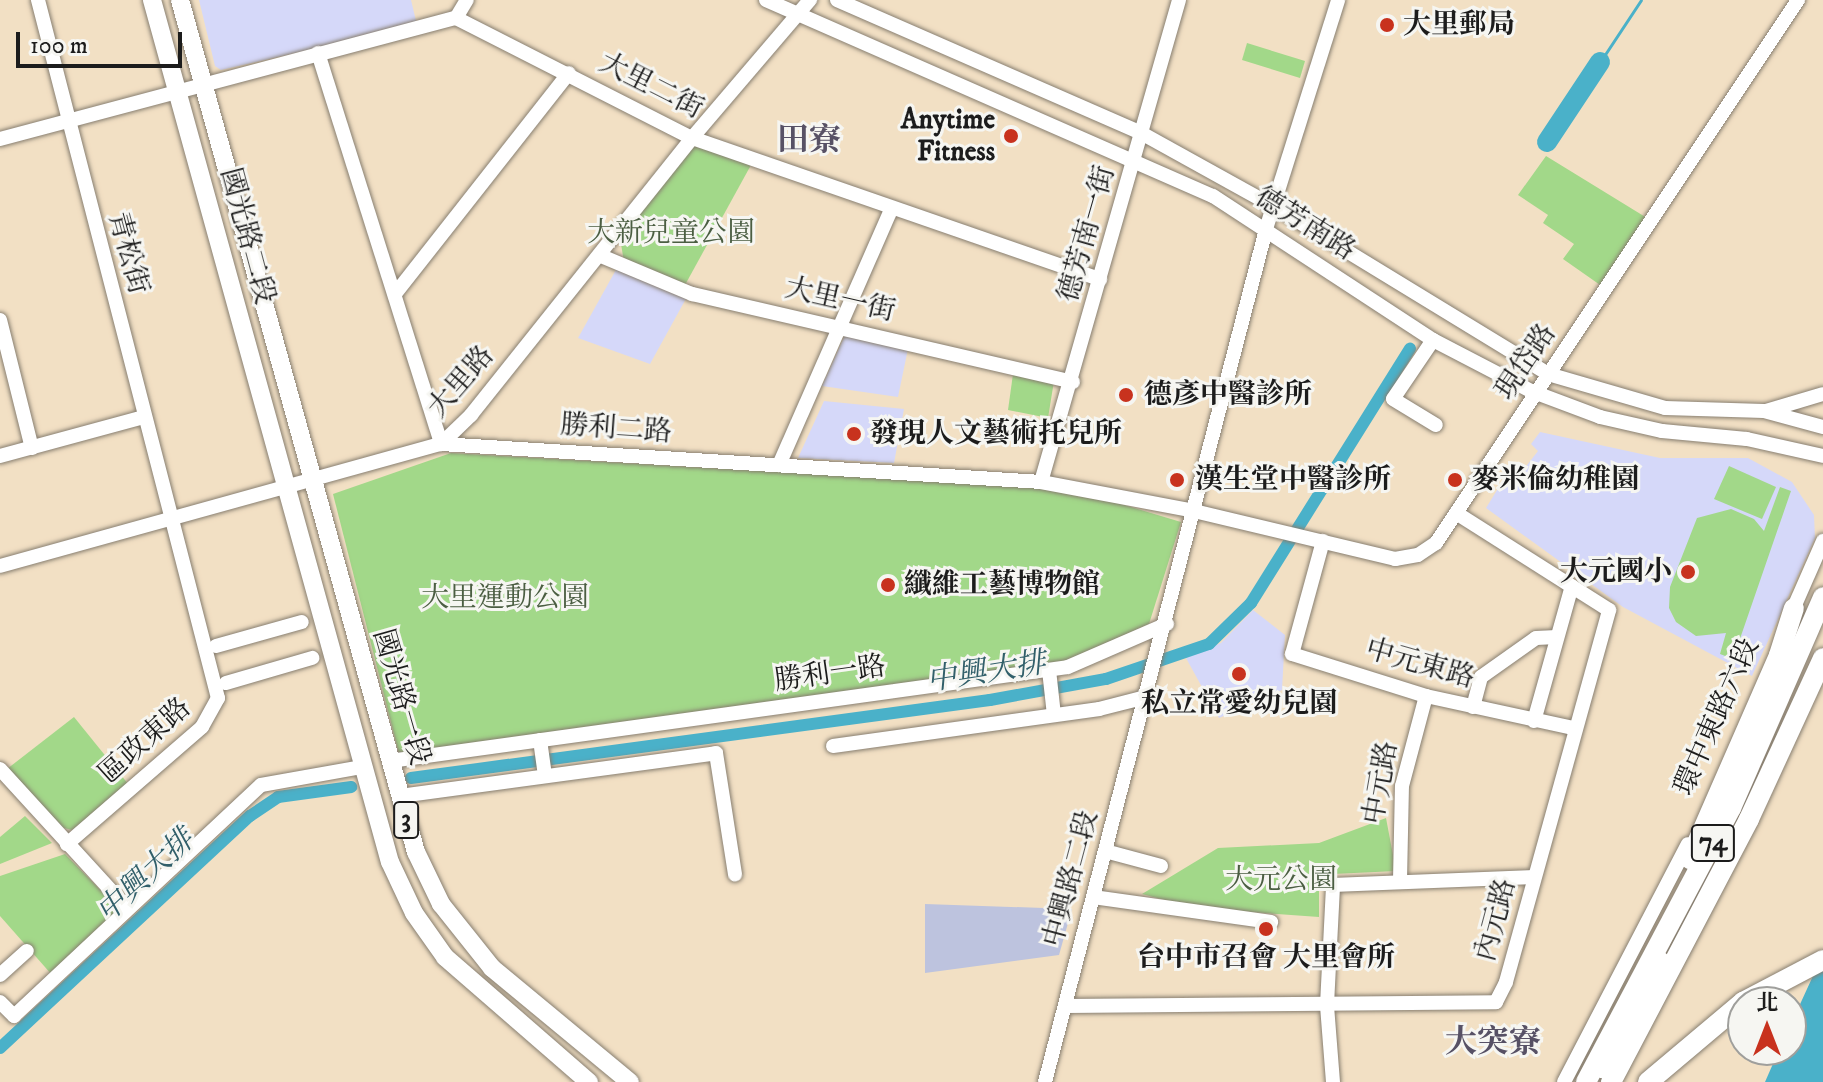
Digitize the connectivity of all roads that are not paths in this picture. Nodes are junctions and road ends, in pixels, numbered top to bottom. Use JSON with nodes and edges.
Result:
{"nodes":[{"id":1,"x":38,"y":0,"type":"edge"},
{"id":2,"x":152,"y":0,"type":"edge"},
{"id":3,"x":180,"y":0,"type":"edge"},
{"id":4,"x":467,"y":0,"type":"edge"},
{"id":5,"x":766,"y":0,"type":"edge"},
{"id":6,"x":810,"y":0,"type":"edge"},
{"id":7,"x":837,"y":0,"type":"edge"},
{"id":8,"x":1179,"y":0,"type":"edge"},
{"id":9,"x":1338,"y":0,"type":"edge"},
{"id":10,"x":1798,"y":0,"type":"edge"},
{"id":11,"x":456,"y":18,"type":"junction"},
{"id":12,"x":799,"y":18,"type":"junction"},
{"id":13,"x":318,"y":53,"type":"junction"},
{"id":14,"x":569,"y":73,"type":"junction"},
{"id":15,"x":203,"y":87,"type":"junction"},
{"id":16,"x":178,"y":93,"type":"junction"},
{"id":17,"x":68,"y":120,"type":"junction"},
{"id":18,"x":1143,"y":134,"type":"junction"},
{"id":19,"x":692,"y":138,"type":"junction"},
{"id":20,"x":0,"y":139,"type":"edge"},
{"id":21,"x":1136,"y":158,"type":"junction"},
{"id":22,"x":1273,"y":206,"type":"junction"},
{"id":23,"x":891,"y":210,"type":"junction"},
{"id":24,"x":1266,"y":229,"type":"junction"},
{"id":25,"x":601,"y":256,"type":"junction"},
{"id":26,"x":1100,"y":279,"type":"junction"},
{"id":27,"x":395,"y":294,"type":"junction"},
{"id":28,"x":0,"y":320,"type":"edge"},
{"id":29,"x":840,"y":325,"type":"junction"},
{"id":30,"x":1433,"y":340,"type":"junction"},
{"id":31,"x":1548,"y":374,"type":"junction"},
{"id":32,"x":1073,"y":382,"type":"junction"},
{"id":33,"x":1537,"y":393,"type":"junction"},
{"id":34,"x":1823,"y":394,"type":"edge"},
{"id":35,"x":1764,"y":411,"type":"junction"},
{"id":36,"x":144,"y":417,"type":"junction"},
{"id":37,"x":1436,"y":425,"type":"dead end"},
{"id":38,"x":1823,"y":427,"type":"edge"},
{"id":39,"x":441,"y":444,"type":"junction"},
{"id":40,"x":32,"y":448,"type":"junction"},
{"id":41,"x":0,"y":456,"type":"edge"},
{"id":42,"x":1823,"y":456,"type":"edge"},
{"id":43,"x":779,"y":465,"type":"junction"},
{"id":44,"x":310,"y":482,"type":"junction"},
{"id":45,"x":1041,"y":482,"type":"junction"},
{"id":46,"x":287,"y":487,"type":"junction"},
{"id":47,"x":1194,"y":511,"type":"junction"},
{"id":48,"x":1456,"y":513,"type":"junction"},
{"id":49,"x":170,"y":520,"type":"junction"},
{"id":50,"x":1323,"y":541,"type":"junction"},
{"id":51,"x":1823,"y":541,"type":"edge"},
{"id":52,"x":0,"y":566,"type":"edge"},
{"id":53,"x":1572,"y":586,"type":"junction"},
{"id":54,"x":1823,"y":597,"type":"edge"},
{"id":55,"x":1823,"y":605,"type":"edge"},
{"id":56,"x":1794,"y":608,"type":"junction"},
{"id":57,"x":302,"y":622,"type":"dead end"},
{"id":58,"x":1167,"y":624,"type":"junction"},
{"id":59,"x":1557,"y":637,"type":"junction"},
{"id":60,"x":216,"y":646,"type":"dead end"},
{"id":61,"x":312,"y":658,"type":"dead end"},
{"id":62,"x":1823,"y":658,"type":"edge"},
{"id":63,"x":1049,"y":670,"type":"junction"},
{"id":64,"x":226,"y":683,"type":"dead end"},
{"id":65,"x":1147,"y":693,"type":"junction"},
{"id":66,"x":1426,"y":696,"type":"junction"},
{"id":67,"x":1473,"y":707,"type":"junction"},
{"id":68,"x":1054,"y":715,"type":"junction"},
{"id":69,"x":1534,"y":721,"type":"junction"},
{"id":70,"x":1573,"y":728,"type":"junction"},
{"id":71,"x":540,"y":740,"type":"junction"},
{"id":72,"x":833,"y":746,"type":"dead end"},
{"id":73,"x":390,"y":761,"type":"junction"},
{"id":74,"x":362,"y":767,"type":"junction"},
{"id":75,"x":0,"y":769,"type":"edge"},
{"id":76,"x":545,"y":775,"type":"junction"},
{"id":77,"x":400,"y":796,"type":"junction"},
{"id":78,"x":67,"y":844,"type":"junction"},
{"id":79,"x":1105,"y":851,"type":"junction"},
{"id":80,"x":1161,"y":866,"type":"dead end"},
{"id":81,"x":735,"y":875,"type":"dead end"},
{"id":82,"x":1534,"y":877,"type":"junction"},
{"id":83,"x":1400,"y":880,"type":"junction"},
{"id":84,"x":1093,"y":897,"type":"junction"},
{"id":85,"x":126,"y":907,"type":"junction"},
{"id":86,"x":1271,"y":922,"type":"dead end"},
{"id":87,"x":27,"y":951,"type":"dead end"},
{"id":88,"x":1823,"y":960,"type":"edge"},
{"id":89,"x":0,"y":975,"type":"edge"},
{"id":90,"x":1773,"y":986,"type":"edge"},
{"id":91,"x":0,"y":1002,"type":"edge"},
{"id":92,"x":1327,"y":1005,"type":"junction"},
{"id":93,"x":1066,"y":1006,"type":"junction"},
{"id":94,"x":1727,"y":1015,"type":"edge"},
{"id":95,"x":589,"y":1082,"type":"edge"},
{"id":96,"x":630,"y":1082,"type":"edge"},
{"id":97,"x":1045,"y":1082,"type":"edge"},
{"id":98,"x":1333,"y":1082,"type":"edge"},
{"id":99,"x":1564,"y":1082,"type":"edge"},
{"id":100,"x":1576,"y":1082,"type":"edge"},
{"id":101,"x":1586,"y":1082,"type":"edge"},
{"id":102,"x":1596,"y":1082,"type":"edge"},
{"id":103,"x":1611,"y":1082,"type":"edge"},
{"id":104,"x":1648,"y":1082,"type":"edge"}],
"edges":[{"from":1,"to":17,"type":"street","name":"青松街"},
{"from":2,"to":16,"type":"main road","name":"國光路二段","number":"3"},
{"from":3,"to":15,"type":"main road","name":"國光路二段","number":"3"},
{"from":4,"to":11,"type":"street"},
{"from":5,"to":12,"type":"street","name":"德芳南路"},
{"from":6,"to":12,"type":"street","name":"大里路"},
{"from":7,"to":18,"type":"street","name":"德芳南路"},
{"from":8,"to":18,"type":"street","name":"德芳南一街"},
{"from":9,"to":22,"type":"street"},
{"from":10,"to":31,"type":"street","name":"現岱路"},
{"from":11,"to":13,"type":"street"},
{"from":11,"to":14,"type":"street","name":"大里二街"},
{"from":12,"to":19,"type":"street","name":"大里路"},
{"from":12,"to":21,"type":"street","name":"德芳南路"},
{"from":13,"to":15,"type":"street"},
{"from":13,"to":27,"type":"street"},
{"from":14,"to":19,"type":"street","name":"大里二街"},
{"from":14,"to":27,"type":"street"},
{"from":15,"to":16,"type":"street"},
{"from":15,"to":44,"type":"main road","name":"國光路二段","number":"3"},
{"from":16,"to":17,"type":"street"},
{"from":16,"to":46,"type":"main road","name":"國光路二段","number":"3"},
{"from":17,"to":20,"type":"street"},
{"from":17,"to":36,"type":"street","name":"青松街"},
{"from":18,"to":21,"type":"street","name":"德芳南一街"},
{"from":18,"to":22,"type":"street","name":"德芳南路"},
{"from":19,"to":23,"type":"street","name":"大里二街"},
{"from":19,"to":25,"type":"street","name":"大里路"},
{"from":21,"to":24,"type":"street","name":"德芳南路"},
{"from":21,"to":26,"type":"street","name":"德芳南一街"},
{"from":22,"to":24,"type":"street"},
{"from":22,"to":31,"type":"street","name":"德芳南路"},
{"from":23,"to":26,"type":"street","name":"大里二街"},
{"from":23,"to":29,"type":"street"},
{"from":24,"to":30,"type":"street","name":"德芳南路"},
{"from":24,"to":47,"type":"street"},
{"from":25,"to":29,"type":"street","name":"大里一街"},
{"from":25,"to":39,"type":"street","name":"大里路"},
{"from":26,"to":32,"type":"street","name":"德芳南一街"},
{"from":27,"to":39,"type":"street"},
{"from":28,"to":40,"type":"street"},
{"from":29,"to":32,"type":"street","name":"大里一街"},
{"from":29,"to":43,"type":"street"},
{"from":30,"to":33,"type":"street","name":"德芳南路"},
{"from":30,"to":37,"type":"street"},
{"from":31,"to":33,"type":"street","name":"現岱路"},
{"from":31,"to":35,"type":"street","name":"德芳南路"},
{"from":32,"to":45,"type":"street","name":"德芳南一街"},
{"from":33,"to":42,"type":"street","name":"德芳南路"},
{"from":33,"to":48,"type":"street","name":"現岱路"},
{"from":34,"to":35,"type":"street"},
{"from":35,"to":38,"type":"street","name":"德芳南路"},
{"from":36,"to":40,"type":"street"},
{"from":36,"to":49,"type":"street","name":"青松街"},
{"from":39,"to":43,"type":"street","name":"勝利二路"},
{"from":39,"to":44,"type":"street","name":"大里路"},
{"from":40,"to":41,"type":"street"},
{"from":43,"to":45,"type":"street","name":"勝利二路"},
{"from":44,"to":46,"type":"street","name":"大里路"},
{"from":44,"to":73,"type":"main road","name":"國光路一段","number":"3"},
{"from":45,"to":47,"type":"street","name":"勝利二路"},
{"from":46,"to":49,"type":"street","name":"大里路"},
{"from":46,"to":74,"type":"main road","name":"國光路一段","number":"3"},
{"from":47,"to":50,"type":"street","name":"現岱路"},
{"from":47,"to":58,"type":"street"},
{"from":48,"to":50,"type":"street","name":"現岱路"},
{"from":48,"to":53,"type":"street","name":"內元路"},
{"from":49,"to":52,"type":"street","name":"大里路"},
{"from":49,"to":78,"type":"street","name":"區政東路"},
{"from":50,"to":66,"type":"street","name":"中元東路"},
{"from":51,"to":56,"type":"street","name":"環中東路六段"},
{"from":53,"to":59,"type":"street"},
{"from":53,"to":70,"type":"street","name":"內元路"},
{"from":54,"to":101,"type":"highway","number":"74"},
{"from":55,"to":102,"type":"street","name":"環中東路六段"},
{"from":56,"to":99,"type":"street","name":"環中東路六段"},
{"from":56,"to":100,"type":"highway"},
{"from":57,"to":60,"type":"street"},
{"from":58,"to":63,"type":"street","name":"勝利一路"},
{"from":58,"to":65,"type":"street","name":"中興路二段"},
{"from":59,"to":67,"type":"street"},
{"from":59,"to":69,"type":"street"},
{"from":61,"to":64,"type":"street"},
{"from":62,"to":103,"type":"highway","number":"74"},
{"from":63,"to":68,"type":"street"},
{"from":63,"to":71,"type":"street","name":"勝利一路"},
{"from":65,"to":68,"type":"street"},
{"from":65,"to":79,"type":"street","name":"中興路二段"},
{"from":66,"to":67,"type":"street","name":"中元東路"},
{"from":66,"to":83,"type":"street","name":"中元路"},
{"from":67,"to":69,"type":"street","name":"中元東路"},
{"from":68,"to":72,"type":"street"},
{"from":69,"to":70,"type":"street","name":"中元東路"},
{"from":70,"to":82,"type":"street","name":"內元路"},
{"from":71,"to":73,"type":"street","name":"勝利一路"},
{"from":71,"to":76,"type":"street"},
{"from":73,"to":77,"type":"main road","name":"國光路一段","number":"3"},
{"from":74,"to":85,"type":"street"},
{"from":74,"to":95,"type":"main road","name":"國光路一段","number":"3"},
{"from":75,"to":78,"type":"street"},
{"from":76,"to":77,"type":"street"},
{"from":76,"to":81,"type":"street"},
{"from":77,"to":96,"type":"main road","name":"國光路一段","number":"3"},
{"from":78,"to":85,"type":"street"},
{"from":79,"to":80,"type":"street"},
{"from":79,"to":84,"type":"street","name":"中興路二段"},
{"from":82,"to":83,"type":"street"},
{"from":82,"to":92,"type":"street","name":"內元路"},
{"from":83,"to":92,"type":"street"},
{"from":84,"to":86,"type":"street"},
{"from":84,"to":93,"type":"street","name":"中興路二段"},
{"from":85,"to":91,"type":"street"},
{"from":87,"to":89,"type":"street"},
{"from":88,"to":90,"type":"highway"},
{"from":92,"to":93,"type":"street","name":"內元路"},
{"from":92,"to":98,"type":"street"},
{"from":93,"to":97,"type":"street","name":"中興路二段"},
{"from":94,"to":104,"type":"highway"}]}
